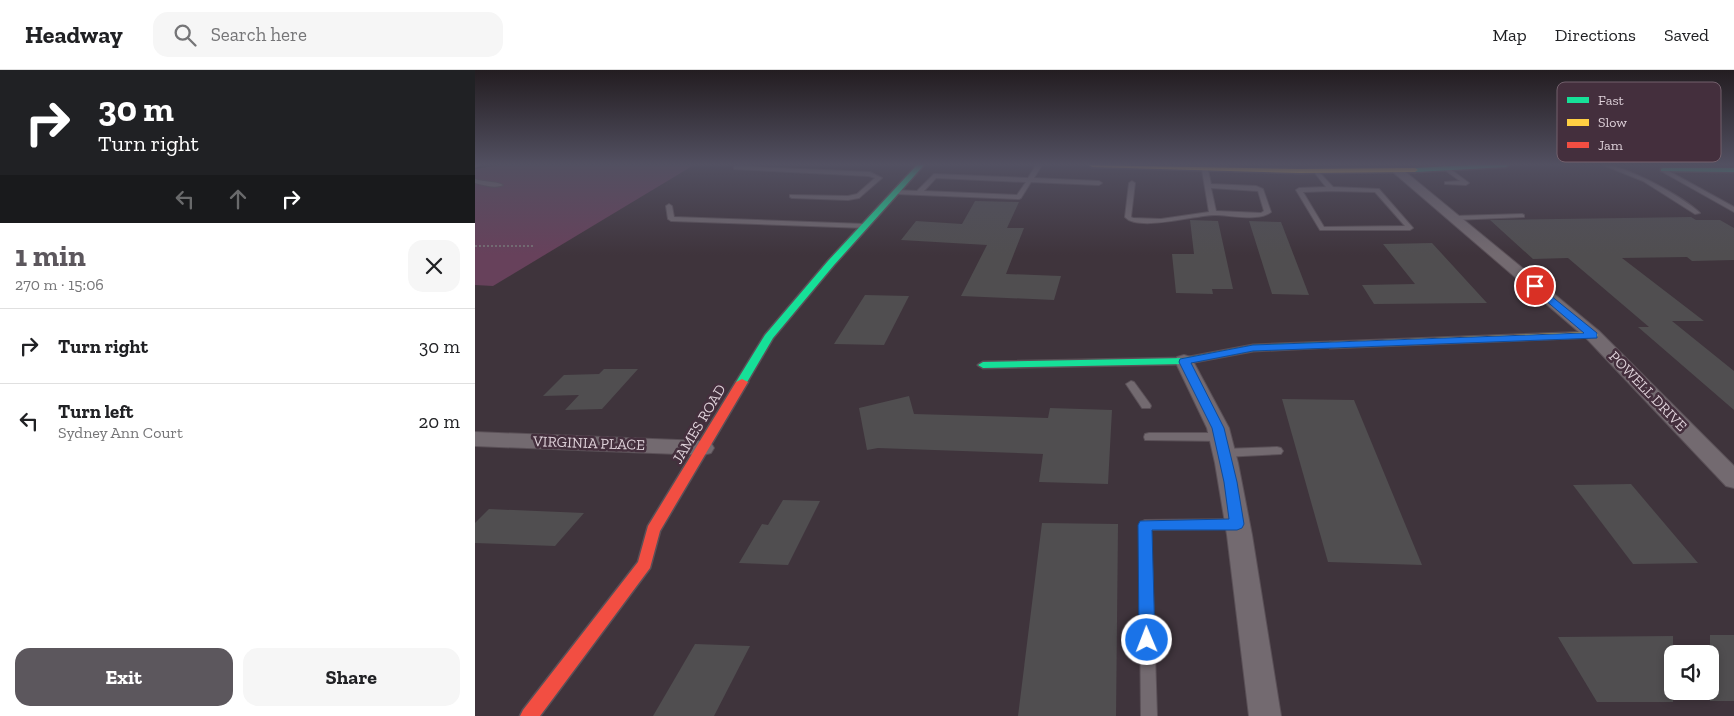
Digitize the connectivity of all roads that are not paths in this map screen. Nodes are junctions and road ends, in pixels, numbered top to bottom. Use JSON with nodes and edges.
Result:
{"nodes":[{"id":1,"x":860,"y":195,"type":"edge"},
{"id":2,"x":893,"y":195,"type":"edge"},
{"id":3,"x":973,"y":195,"type":"edge"},
{"id":4,"x":1020,"y":195,"type":"edge"},
{"id":5,"x":1131,"y":195,"type":"edge"},
{"id":6,"x":1210,"y":195,"type":"edge"},
{"id":7,"x":1263,"y":195,"type":"edge"},
{"id":8,"x":1302,"y":195,"type":"edge"},
{"id":9,"x":1381,"y":195,"type":"edge"},
{"id":10,"x":1427,"y":195,"type":"edge"},
{"id":11,"x":1668,"y":195,"type":"edge"},
{"id":12,"x":1708,"y":195,"type":"edge"},
{"id":13,"x":792,"y":196,"type":"dead end"},
{"id":14,"x":669,"y":206,"type":"dead end"},
{"id":15,"x":1734,"y":210,"type":"edge"},
{"id":16,"x":1213,"y":213,"type":"junction"},
{"id":17,"x":1697,"y":214,"type":"dead end"},
{"id":18,"x":1522,"y":216,"type":"dead end"},
{"id":19,"x":1454,"y":218,"type":"junction"},
{"id":20,"x":865,"y":226,"type":"junction"},
{"id":21,"x":1593,"y":336,"type":"junction"},
{"id":22,"x":1184,"y":362,"type":"junction"},
{"id":23,"x":983,"y":365,"type":"dead end"},
{"id":24,"x":1131,"y":384,"type":"dead end"},
{"id":25,"x":1146,"y":406,"type":"dead end"},
{"id":26,"x":1149,"y":437,"type":"dead end"},
{"id":27,"x":475,"y":439,"type":"edge"},
{"id":28,"x":1222,"y":445,"type":"junction"},
{"id":29,"x":703,"y":448,"type":"junction"},
{"id":30,"x":1277,"y":452,"type":"dead end"},
{"id":31,"x":1734,"y":480,"type":"edge"},
{"id":32,"x":1237,"y":524,"type":"junction"},
{"id":33,"x":529,"y":716,"type":"edge"},
{"id":34,"x":1149,"y":716,"type":"edge"},
{"id":35,"x":1265,"y":716,"type":"edge"}],
"edges":[{"from":1,"to":13,"type":"lane"},
{"from":2,"to":20,"type":"street","name":"JAMES ROAD"},
{"from":3,"to":4,"type":"lane"},
{"from":5,"to":16,"type":"lane"},
{"from":6,"to":16,"type":"lane"},
{"from":7,"to":16,"type":"lane"},
{"from":8,"to":9,"type":"lane"},
{"from":10,"to":19,"type":"street","name":"POWELL DRIVE"},
{"from":11,"to":17,"type":"lane"},
{"from":12,"to":15,"type":"lane"},
{"from":14,"to":20,"type":"lane"},
{"from":18,"to":19,"type":"lane"},
{"from":19,"to":21,"type":"street","name":"POWELL DRIVE"},
{"from":20,"to":29,"type":"street","name":"JAMES ROAD"},
{"from":21,"to":22,"type":"street"},
{"from":21,"to":31,"type":"street","name":"POWELL DRIVE"},
{"from":22,"to":23,"type":"street"},
{"from":22,"to":28,"type":"street"},
{"from":24,"to":25,"type":"lane"},
{"from":26,"to":28,"type":"lane"},
{"from":27,"to":29,"type":"street","name":"VIRGINIA PLACE"},
{"from":28,"to":30,"type":"lane"},
{"from":28,"to":32,"type":"street"},
{"from":29,"to":33,"type":"street","name":"JAMES ROAD"},
{"from":32,"to":34,"type":"lane"},
{"from":32,"to":35,"type":"street"}]}
